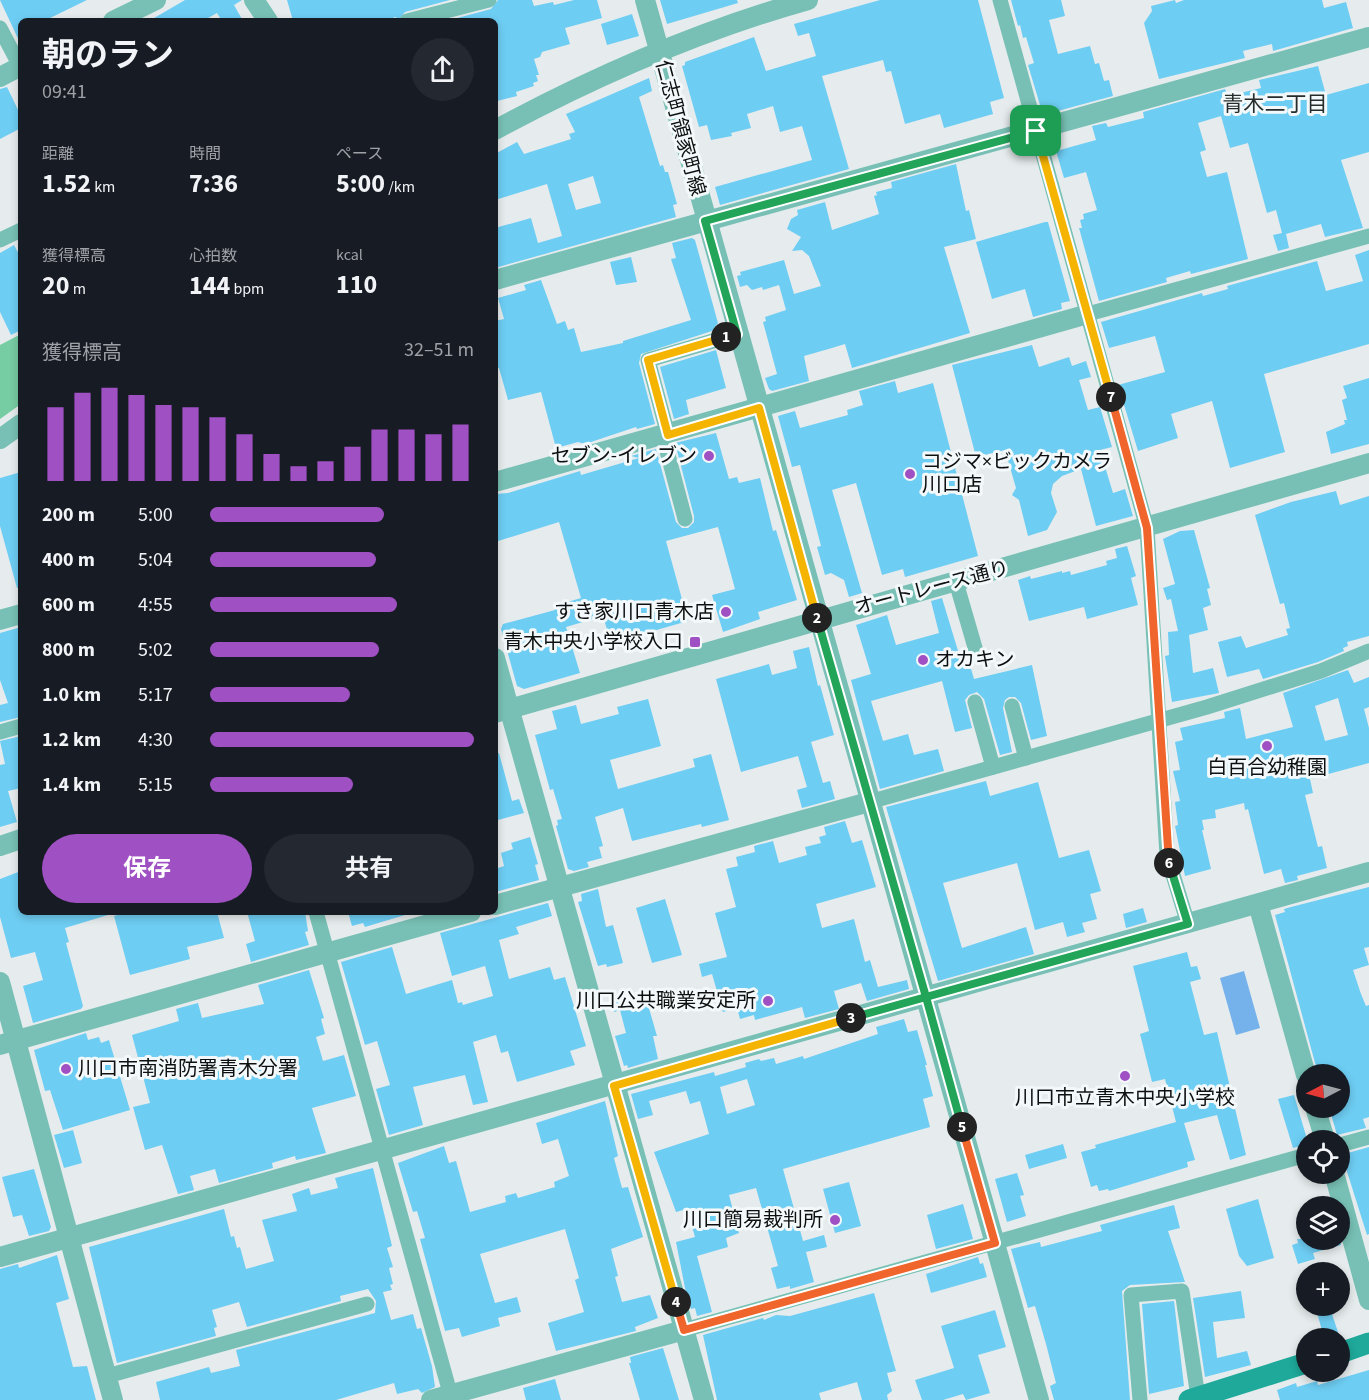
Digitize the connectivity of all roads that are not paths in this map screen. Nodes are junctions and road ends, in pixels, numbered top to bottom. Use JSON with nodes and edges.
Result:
{"nodes":[{"id":1,"x":156,"y":0,"type":"edge"},
{"id":2,"x":254,"y":0,"type":"edge"},
{"id":3,"x":489,"y":0,"type":"edge"},
{"id":4,"x":645,"y":0,"type":"edge"},
{"id":5,"x":808,"y":0,"type":"edge"},
{"id":6,"x":1000,"y":0,"type":"edge"},
{"id":7,"x":119,"y":18,"type":"edge"},
{"id":8,"x":266,"y":18,"type":"edge"},
{"id":9,"x":419,"y":18,"type":"edge"},
{"id":10,"x":0,"y":28,"type":"edge"},
{"id":11,"x":1369,"y":37,"type":"edge"},
{"id":12,"x":659,"y":50,"type":"junction"},
{"id":13,"x":18,"y":61,"type":"edge"},
{"id":14,"x":18,"y":68,"type":"edge"},
{"id":15,"x":0,"y":77,"type":"edge"},
{"id":16,"x":498,"y":128,"type":"edge"},
{"id":17,"x":1036,"y":131,"type":"junction"},
{"id":18,"x":705,"y":221,"type":"junction"},
{"id":19,"x":18,"y":231,"type":"edge"},
{"id":20,"x":1369,"y":236,"type":"edge"},
{"id":21,"x":0,"y":240,"type":"edge"},
{"id":22,"x":498,"y":279,"type":"edge"},
{"id":23,"x":1088,"y":314,"type":"junction"},
{"id":24,"x":737,"y":334,"type":"junction"},
{"id":25,"x":759,"y":408,"type":"junction"},
{"id":26,"x":18,"y":426,"type":"edge"},
{"id":27,"x":665,"y":436,"type":"junction"},
{"id":28,"x":0,"y":439,"type":"edge"},
{"id":29,"x":1369,"y":463,"type":"edge"},
{"id":30,"x":498,"y":481,"type":"edge"},
{"id":31,"x":685,"y":519,"type":"dead end"},
{"id":32,"x":1147,"y":528,"type":"junction"},
{"id":33,"x":956,"y":582,"type":"junction"},
{"id":34,"x":18,"y":615,"type":"edge"},
{"id":35,"x":817,"y":619,"type":"junction"},
{"id":36,"x":0,"y":620,"type":"edge"},
{"id":37,"x":976,"y":651,"type":"dead end"},
{"id":38,"x":1369,"y":651,"type":"edge"},
{"id":39,"x":498,"y":681,"type":"edge"},
{"id":40,"x":975,"y":702,"type":"dead end"},
{"id":41,"x":1012,"y":706,"type":"dead end"},
{"id":42,"x":502,"y":711,"type":"edge"},
{"id":43,"x":1158,"y":721,"type":"junction"},
{"id":44,"x":18,"y":727,"type":"edge"},
{"id":45,"x":0,"y":732,"type":"edge"},
{"id":46,"x":1026,"y":758,"type":"junction"},
{"id":47,"x":993,"y":767,"type":"junction"},
{"id":48,"x":869,"y":802,"type":"junction"},
{"id":49,"x":18,"y":840,"type":"edge"},
{"id":50,"x":0,"y":846,"type":"edge"},
{"id":51,"x":1369,"y":872,"type":"edge"},
{"id":52,"x":559,"y":887,"type":"junction"},
{"id":53,"x":498,"y":904,"type":"edge"},
{"id":54,"x":1258,"y":904,"type":"junction"},
{"id":55,"x":317,"y":915,"type":"edge"},
{"id":56,"x":460,"y":915,"type":"edge"},
{"id":57,"x":1188,"y":924,"type":"junction"},
{"id":58,"x":328,"y":952,"type":"junction"},
{"id":59,"x":0,"y":982,"type":"edge"},
{"id":60,"x":926,"y":997,"type":"junction"},
{"id":61,"x":8,"y":1043,"type":"edge"},
{"id":62,"x":1303,"y":1064,"type":"edge"},
{"id":63,"x":614,"y":1086,"type":"junction"},
{"id":64,"x":1369,"y":1137,"type":"edge"},
{"id":65,"x":1350,"y":1143,"type":"edge"},
{"id":66,"x":384,"y":1150,"type":"junction"},
{"id":67,"x":1296,"y":1158,"type":"edge"},
{"id":68,"x":1337,"y":1184,"type":"edge"},
{"id":69,"x":70,"y":1239,"type":"junction"},
{"id":70,"x":995,"y":1243,"type":"junction"},
{"id":71,"x":0,"y":1257,"type":"edge"},
{"id":72,"x":1369,"y":1300,"type":"edge"},
{"id":73,"x":367,"y":1304,"type":"dead end"},
{"id":74,"x":684,"y":1330,"type":"junction"},
{"id":75,"x":1369,"y":1343,"type":"edge"},
{"id":76,"x":1350,"y":1350,"type":"edge"},
{"id":77,"x":1296,"y":1367,"type":"edge"},
{"id":78,"x":106,"y":1376,"type":"junction"},
{"id":79,"x":1229,"y":1394,"type":"edge"},
{"id":80,"x":451,"y":1397,"type":"edge"},
{"id":81,"x":1193,"y":1399,"type":"edge"},
{"id":82,"x":113,"y":1400,"type":"edge"},
{"id":83,"x":431,"y":1400,"type":"edge"},
{"id":84,"x":704,"y":1400,"type":"edge"},
{"id":85,"x":1039,"y":1400,"type":"edge"},
{"id":86,"x":1140,"y":1400,"type":"edge"}],
"edges":[{"from":1,"to":7,"type":"street"},
{"from":2,"to":8,"type":"street"},
{"from":3,"to":9,"type":"street"},
{"from":4,"to":12,"type":"street","name":"仁志町領家町線"},
{"from":5,"to":12,"type":"street"},
{"from":6,"to":17,"type":"street"},
{"from":10,"to":13,"type":"street"},
{"from":11,"to":17,"type":"street"},
{"from":12,"to":16,"type":"street"},
{"from":12,"to":18,"type":"street","name":"仁志町領家町線"},
{"from":14,"to":15,"type":"street"},
{"from":17,"to":18,"type":"street"},
{"from":17,"to":23,"type":"street"},
{"from":18,"to":22,"type":"street"},
{"from":18,"to":24,"type":"street","name":"仁志町領家町線"},
{"from":19,"to":21,"type":"street"},
{"from":20,"to":23,"type":"street"},
{"from":23,"to":25,"type":"street"},
{"from":23,"to":32,"type":"street"},
{"from":24,"to":25,"type":"street","name":"仁志町領家町線"},
{"from":24,"to":27,"type":"street"},
{"from":25,"to":27,"type":"street"},
{"from":25,"to":35,"type":"street","name":"仁志町領家町線"},
{"from":26,"to":28,"type":"street"},
{"from":27,"to":30,"type":"street"},
{"from":27,"to":31,"type":"street"},
{"from":29,"to":32,"type":"street","name":"オートレース通り"},
{"from":32,"to":33,"type":"street","name":"オートレース通り"},
{"from":32,"to":43,"type":"street"},
{"from":33,"to":35,"type":"street","name":"オートレース通り"},
{"from":33,"to":37,"type":"street"},
{"from":34,"to":36,"type":"street"},
{"from":35,"to":42,"type":"street","name":"オートレース通り"},
{"from":35,"to":48,"type":"street","name":"仁志町領家町線"},
{"from":38,"to":43,"type":"street"},
{"from":39,"to":42,"type":"street"},
{"from":40,"to":47,"type":"street"},
{"from":41,"to":46,"type":"street"},
{"from":42,"to":52,"type":"street"},
{"from":43,"to":46,"type":"street"},
{"from":43,"to":57,"type":"street"},
{"from":44,"to":45,"type":"street"},
{"from":46,"to":47,"type":"street"},
{"from":47,"to":48,"type":"street"},
{"from":48,"to":52,"type":"street"},
{"from":48,"to":60,"type":"street","name":"仁志町領家町線"},
{"from":49,"to":50,"type":"street"},
{"from":51,"to":54,"type":"street"},
{"from":52,"to":53,"type":"street"},
{"from":52,"to":63,"type":"street"},
{"from":54,"to":57,"type":"street"},
{"from":54,"to":62,"type":"street"},
{"from":55,"to":58,"type":"street"},
{"from":56,"to":58,"type":"street"},
{"from":57,"to":60,"type":"street"},
{"from":58,"to":61,"type":"street"},
{"from":58,"to":66,"type":"street"},
{"from":59,"to":61,"type":"street"},
{"from":60,"to":63,"type":"street"},
{"from":60,"to":70,"type":"street","name":"仁志町領家町線"},
{"from":61,"to":69,"type":"street"},
{"from":63,"to":66,"type":"street"},
{"from":63,"to":74,"type":"street"},
{"from":64,"to":65,"type":"street"},
{"from":66,"to":69,"type":"street"},
{"from":66,"to":80,"type":"street"},
{"from":67,"to":70,"type":"street"},
{"from":68,"to":72,"type":"street"},
{"from":69,"to":71,"type":"street"},
{"from":69,"to":78,"type":"street"},
{"from":70,"to":74,"type":"street"},
{"from":70,"to":85,"type":"street","name":"仁志町領家町線"},
{"from":73,"to":78,"type":"street"},
{"from":74,"to":80,"type":"street"},
{"from":74,"to":84,"type":"street"},
{"from":75,"to":76,"type":"main road"},
{"from":77,"to":79,"type":"main road"},
{"from":78,"to":82,"type":"street"},
{"from":79,"to":81,"type":"main road"},
{"from":80,"to":83,"type":"street"},
{"from":81,"to":86,"type":"street"}]}
